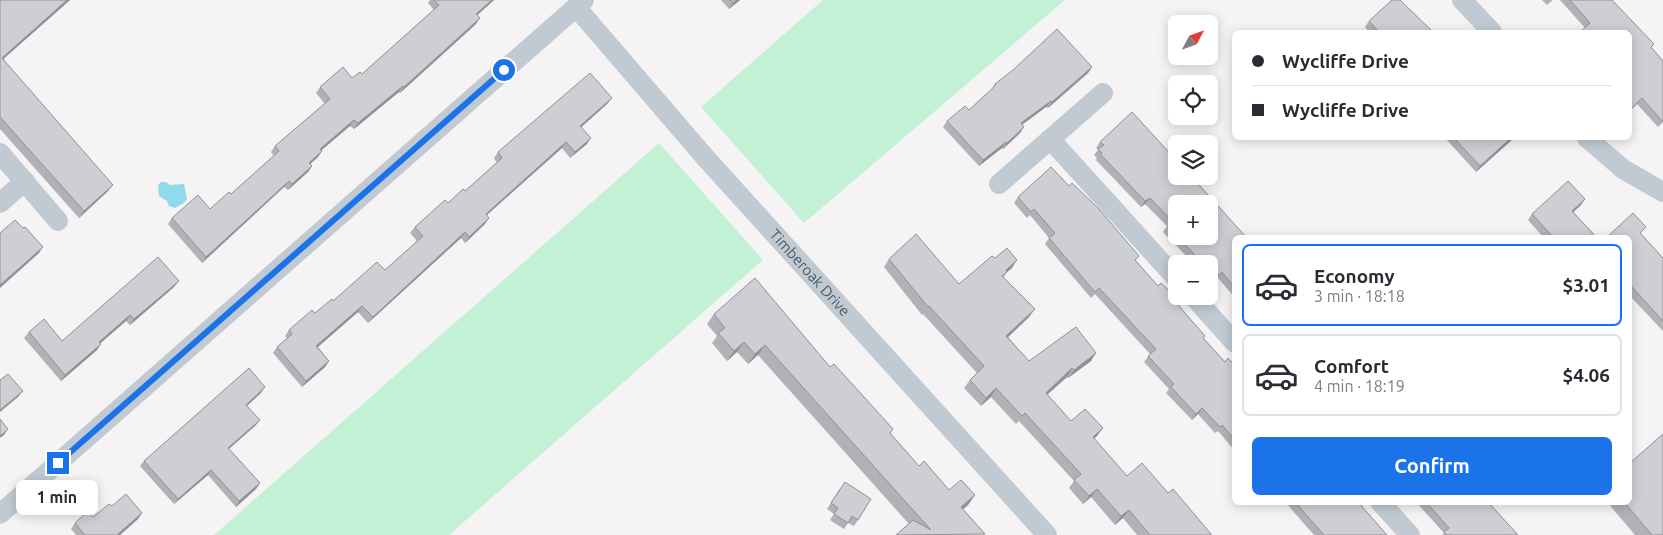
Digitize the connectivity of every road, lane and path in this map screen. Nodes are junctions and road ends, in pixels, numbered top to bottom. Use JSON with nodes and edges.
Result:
{"nodes":[{"id":1,"x":1462,"y":0,"type":"edge"},
{"id":2,"x":580,"y":4,"type":"edge"},
{"id":3,"x":1490,"y":30,"type":"edge"},
{"id":4,"x":1103,"y":93,"type":"dead end"},
{"id":5,"x":1050,"y":139,"type":"junction"},
{"id":6,"x":1589,"y":140,"type":"edge"},
{"id":7,"x":0,"y":153,"type":"edge"},
{"id":8,"x":25,"y":181,"type":"junction"},
{"id":9,"x":999,"y":184,"type":"dead end"},
{"id":10,"x":1663,"y":192,"type":"edge"},
{"id":11,"x":0,"y":203,"type":"edge"},
{"id":12,"x":58,"y":221,"type":"dead end"},
{"id":13,"x":1168,"y":269,"type":"edge"},
{"id":14,"x":1201,"y":305,"type":"edge"},
{"id":15,"x":1232,"y":339,"type":"edge"},
{"id":16,"x":1383,"y":505,"type":"edge"},
{"id":17,"x":0,"y":514,"type":"edge"},
{"id":18,"x":1047,"y":535,"type":"edge"},
{"id":19,"x":1410,"y":535,"type":"edge"}],
"edges":[{"from":1,"to":3,"type":"street"},
{"from":2,"to":17,"type":"street"},
{"from":2,"to":18,"type":"street","name":"Timberoak Drive"},
{"from":4,"to":5,"type":"street"},
{"from":5,"to":9,"type":"street"},
{"from":5,"to":13,"type":"street"},
{"from":6,"to":10,"type":"street"},
{"from":7,"to":8,"type":"street"},
{"from":8,"to":11,"type":"street"},
{"from":8,"to":12,"type":"street"},
{"from":14,"to":15,"type":"street"},
{"from":16,"to":19,"type":"street"}]}
